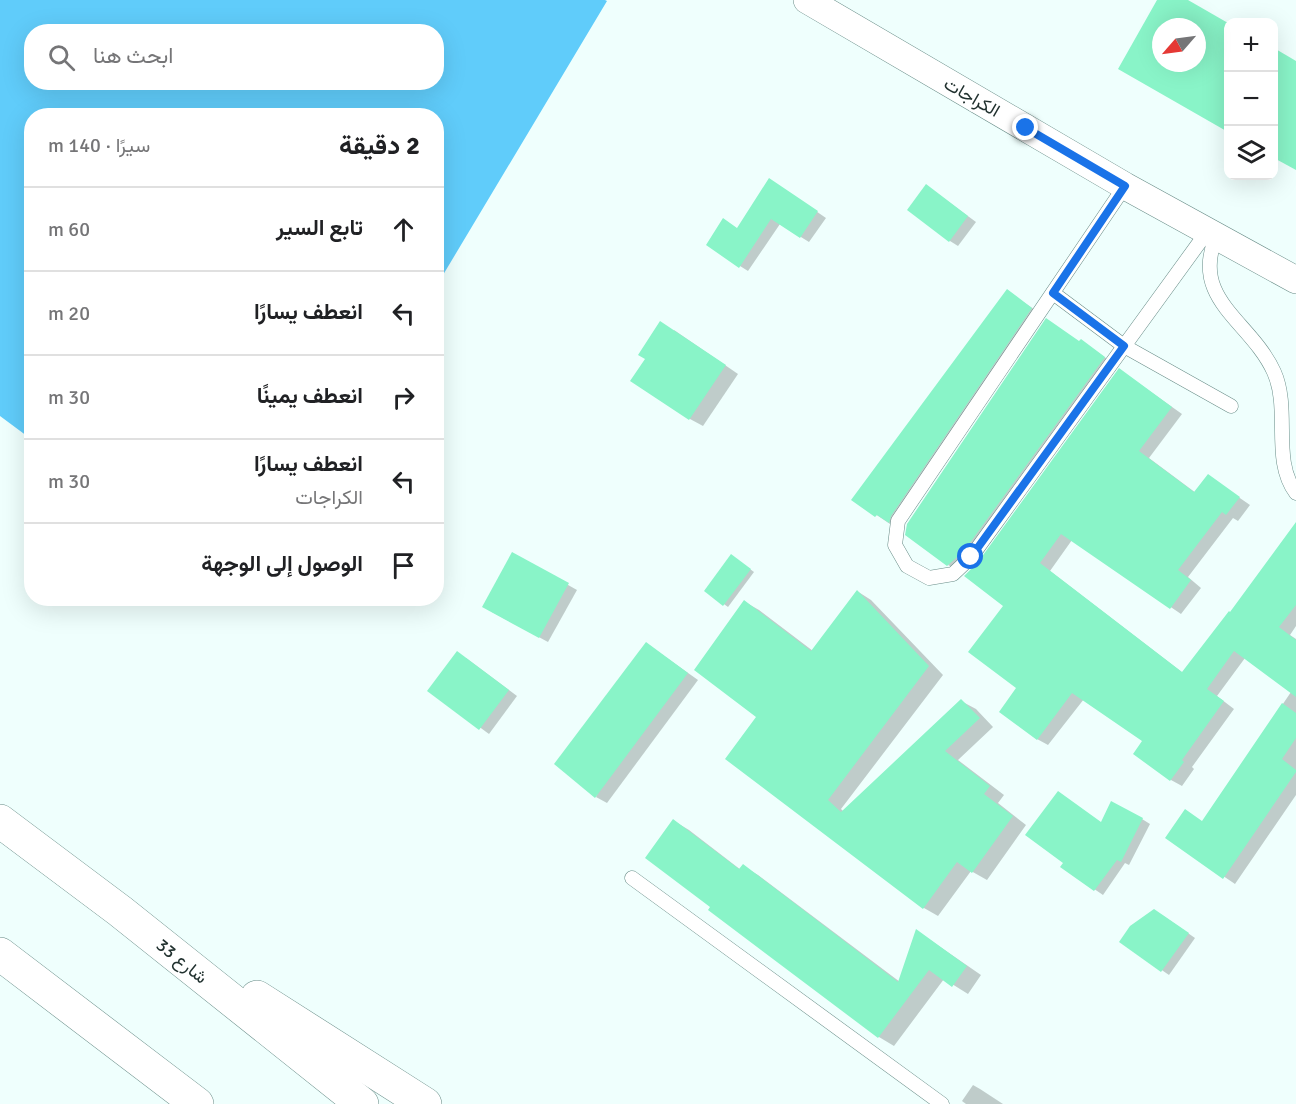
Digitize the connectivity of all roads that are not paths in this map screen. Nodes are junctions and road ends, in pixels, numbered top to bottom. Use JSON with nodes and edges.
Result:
{"nodes":[{"id":1,"x":807,"y":0,"type":"edge"},
{"id":2,"x":1125,"y":186,"type":"junction"},
{"id":3,"x":1212,"y":234,"type":"junction"},
{"id":4,"x":1296,"y":280,"type":"edge"},
{"id":5,"x":1053,"y":293,"type":"junction"},
{"id":6,"x":1124,"y":346,"type":"junction"},
{"id":7,"x":1231,"y":406,"type":"dead end"},
{"id":8,"x":1296,"y":493,"type":"edge"},
{"id":9,"x":0,"y":821,"type":"edge"},
{"id":10,"x":632,"y":878,"type":"dead end"},
{"id":11,"x":120,"y":911,"type":"junction"},
{"id":12,"x":4,"y":957,"type":"edge"},
{"id":13,"x":165,"y":1104,"type":"edge"},
{"id":14,"x":197,"y":1104,"type":"edge"},
{"id":15,"x":362,"y":1104,"type":"edge"},
{"id":16,"x":425,"y":1104,"type":"edge"},
{"id":17,"x":942,"y":1104,"type":"edge"}],
"edges":[{"from":1,"to":2,"type":"street","name":"الكراجات"},
{"from":2,"to":3,"type":"street","name":"الكراجات"},
{"from":2,"to":5,"type":"lane"},
{"from":3,"to":4,"type":"street","name":"الكراجات"},
{"from":3,"to":6,"type":"lane"},
{"from":3,"to":8,"type":"lane"},
{"from":5,"to":6,"type":"lane"},
{"from":5,"to":6,"type":"lane"},
{"from":6,"to":7,"type":"lane"},
{"from":9,"to":11,"type":"highway","name":"شارع 33"},
{"from":10,"to":17,"type":"lane"},
{"from":11,"to":15,"type":"highway","name":"شارع 33"},
{"from":11,"to":16,"type":"highway"},
{"from":12,"to":13,"type":"highway"},
{"from":12,"to":14,"type":"highway"}]}
